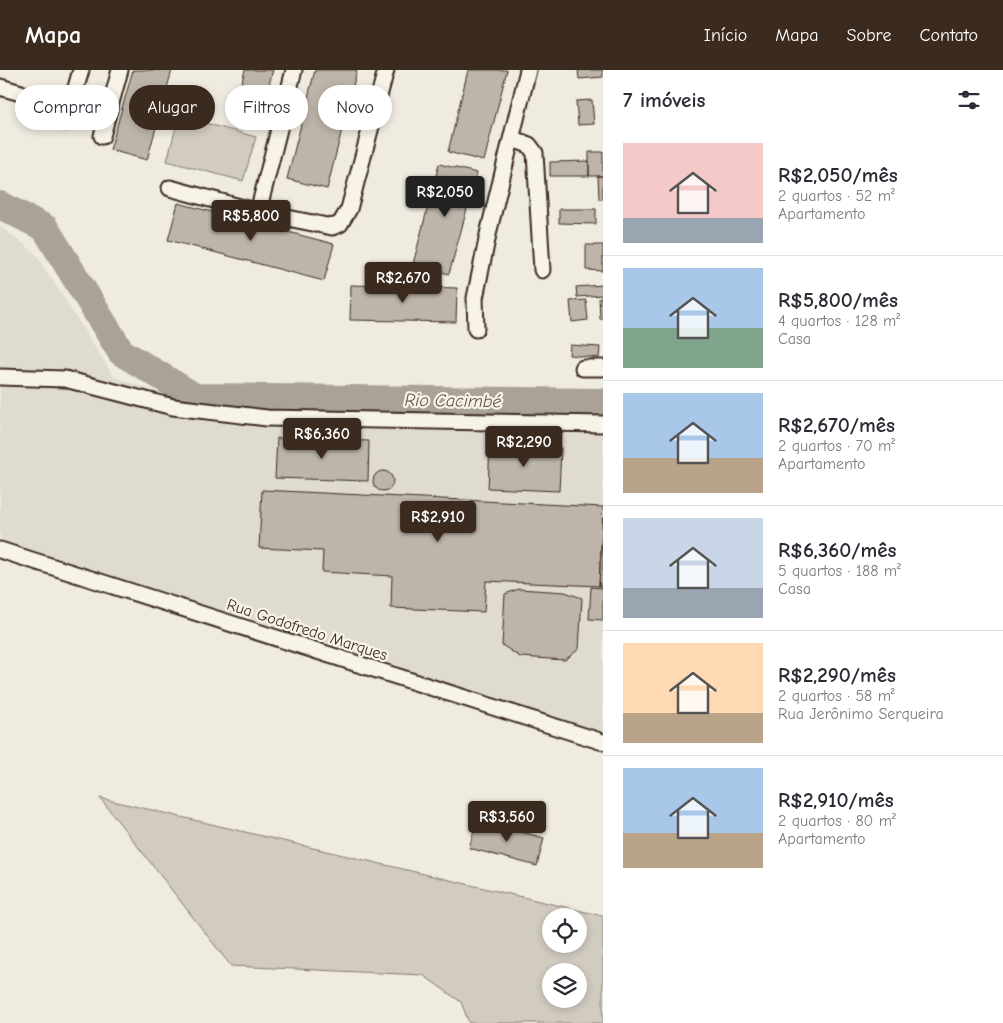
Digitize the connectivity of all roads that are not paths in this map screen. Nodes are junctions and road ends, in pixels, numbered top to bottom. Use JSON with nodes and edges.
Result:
{"nodes":[{"id":1,"x":81,"y":70,"type":"edge"},
{"id":2,"x":120,"y":70,"type":"edge"},
{"id":3,"x":294,"y":70,"type":"edge"},
{"id":4,"x":386,"y":70,"type":"edge"},
{"id":5,"x":528,"y":70,"type":"edge"},
{"id":6,"x":77,"y":85,"type":"edge"},
{"id":7,"x":0,"y":87,"type":"edge"},
{"id":8,"x":15,"y":92,"type":"edge"},
{"id":9,"x":102,"y":136,"type":"dead end"},
{"id":10,"x":513,"y":139,"type":"junction"},
{"id":11,"x":170,"y":188,"type":"dead end"},
{"id":12,"x":258,"y":212,"type":"junction"},
{"id":13,"x":542,"y":270,"type":"dead end"},
{"id":14,"x":476,"y":329,"type":"dead end"},
{"id":15,"x":583,"y":368,"type":"dead end"},
{"id":16,"x":603,"y":368,"type":"edge"},
{"id":17,"x":0,"y":377,"type":"edge"},
{"id":18,"x":603,"y":424,"type":"edge"},
{"id":19,"x":0,"y":550,"type":"edge"},
{"id":20,"x":603,"y":742,"type":"edge"}],
"edges":[{"from":1,"to":6,"type":"street"},
{"from":2,"to":9,"type":"street"},
{"from":3,"to":12,"type":"street"},
{"from":4,"to":12,"type":"street"},
{"from":5,"to":10,"type":"street"},
{"from":7,"to":8,"type":"street"},
{"from":10,"to":13,"type":"street"},
{"from":10,"to":14,"type":"street"},
{"from":11,"to":12,"type":"street"},
{"from":15,"to":16,"type":"street"},
{"from":17,"to":18,"type":"street"},
{"from":19,"to":20,"type":"street","name":"Rua Godofredo Marques"}]}
